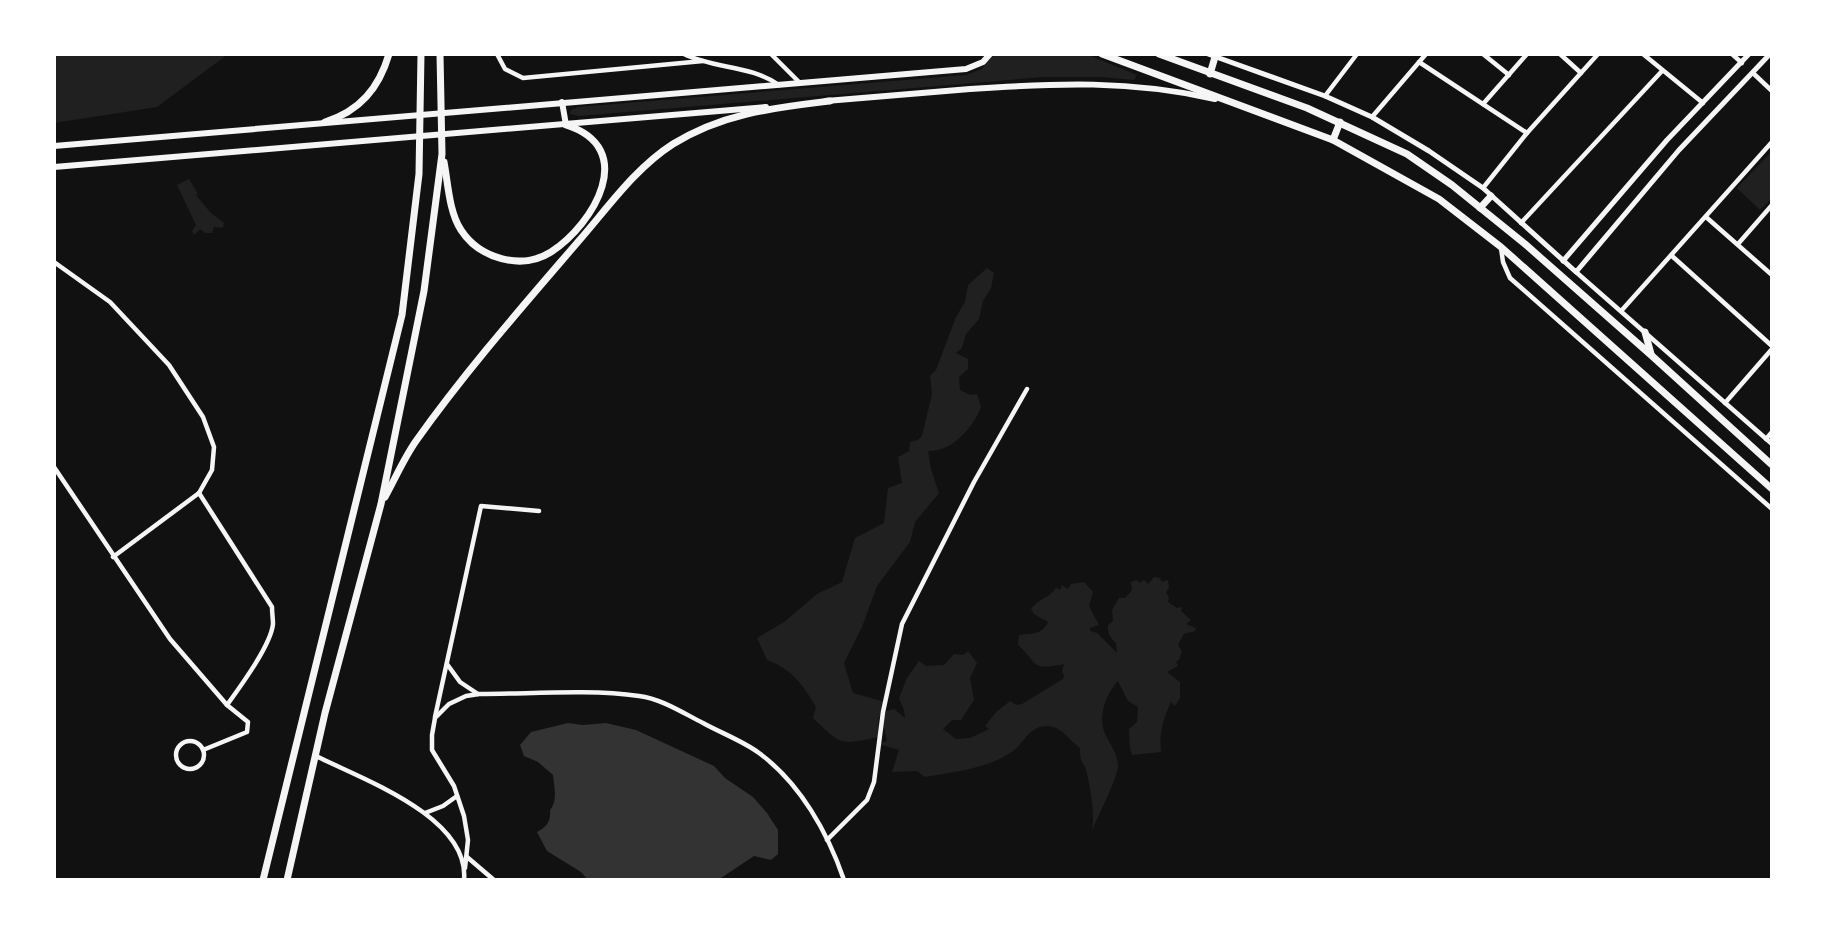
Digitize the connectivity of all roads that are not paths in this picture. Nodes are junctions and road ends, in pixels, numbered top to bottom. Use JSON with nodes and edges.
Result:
{"nodes":[{"id":1,"x":389,"y":54,"type":"edge"},
{"id":2,"x":421,"y":54,"type":"edge"},
{"id":3,"x":440,"y":54,"type":"edge"},
{"id":4,"x":497,"y":54,"type":"edge"},
{"id":5,"x":684,"y":54,"type":"edge"},
{"id":6,"x":771,"y":54,"type":"edge"},
{"id":7,"x":989,"y":54,"type":"edge"},
{"id":8,"x":1102,"y":54,"type":"edge"},
{"id":9,"x":1159,"y":54,"type":"edge"},
{"id":10,"x":1169,"y":54,"type":"edge"},
{"id":11,"x":1357,"y":54,"type":"edge"},
{"id":12,"x":1426,"y":54,"type":"edge"},
{"id":13,"x":1483,"y":54,"type":"edge"},
{"id":14,"x":1527,"y":54,"type":"edge"},
{"id":15,"x":1560,"y":54,"type":"edge"},
{"id":16,"x":1598,"y":54,"type":"edge"},
{"id":17,"x":1643,"y":54,"type":"edge"},
{"id":18,"x":1732,"y":54,"type":"edge"},
{"id":19,"x":1749,"y":54,"type":"edge"},
{"id":20,"x":1770,"y":54,"type":"edge"},
{"id":21,"x":1212,"y":56,"type":"edge"},
{"id":22,"x":703,"y":61,"type":"junction"},
{"id":23,"x":1178,"y":62,"type":"junction"},
{"id":24,"x":1419,"y":62,"type":"junction"},
{"id":25,"x":1741,"y":63,"type":"junction"},
{"id":26,"x":1662,"y":71,"type":"junction"},
{"id":27,"x":1581,"y":72,"type":"junction"},
{"id":28,"x":1210,"y":74,"type":"junction"},
{"id":29,"x":1754,"y":74,"type":"junction"},
{"id":30,"x":1508,"y":75,"type":"junction"},
{"id":31,"x":801,"y":84,"type":"junction"},
{"id":32,"x":779,"y":86,"type":"junction"},
{"id":33,"x":1772,"y":91,"type":"edge"},
{"id":34,"x":1325,"y":96,"type":"junction"},
{"id":35,"x":830,"y":101,"type":"junction"},
{"id":36,"x":562,"y":102,"type":"junction"},
{"id":37,"x":1703,"y":103,"type":"junction"},
{"id":38,"x":1238,"y":104,"type":"junction"},
{"id":39,"x":1483,"y":104,"type":"junction"},
{"id":40,"x":1372,"y":117,"type":"junction"},
{"id":41,"x":325,"y":122,"type":"junction"},
{"id":42,"x":1340,"y":122,"type":"junction"},
{"id":43,"x":566,"y":125,"type":"junction"},
{"id":44,"x":1527,"y":133,"type":"junction"},
{"id":45,"x":1333,"y":140,"type":"junction"},
{"id":46,"x":1772,"y":142,"type":"edge"},
{"id":47,"x":54,"y":146,"type":"edge"},
{"id":48,"x":442,"y":154,"type":"junction"},
{"id":49,"x":54,"y":167,"type":"edge"},
{"id":50,"x":1483,"y":188,"type":"junction"},
{"id":51,"x":1491,"y":196,"type":"junction"},
{"id":52,"x":1772,"y":205,"type":"edge"},
{"id":53,"x":1480,"y":208,"type":"junction"},
{"id":54,"x":1706,"y":217,"type":"junction"},
{"id":55,"x":1521,"y":223,"type":"junction"},
{"id":56,"x":1738,"y":244,"type":"junction"},
{"id":57,"x":1501,"y":247,"type":"junction"},
{"id":58,"x":1672,"y":256,"type":"junction"},
{"id":59,"x":1563,"y":261,"type":"junction"},
{"id":60,"x":54,"y":262,"type":"edge"},
{"id":61,"x":1576,"y":272,"type":"junction"},
{"id":62,"x":1772,"y":275,"type":"edge"},
{"id":63,"x":1622,"y":310,"type":"junction"},
{"id":64,"x":1645,"y":332,"type":"junction"},
{"id":65,"x":1772,"y":348,"type":"edge"},
{"id":66,"x":1651,"y":355,"type":"junction"},
{"id":67,"x":1027,"y":389,"type":"dead end"},
{"id":68,"x":1725,"y":403,"type":"junction"},
{"id":69,"x":1772,"y":432,"type":"edge"},
{"id":70,"x":1766,"y":439,"type":"junction"},
{"id":71,"x":1772,"y":444,"type":"edge"},
{"id":72,"x":1772,"y":465,"type":"edge"},
{"id":73,"x":54,"y":468,"type":"edge"},
{"id":74,"x":1771,"y":487,"type":"edge"},
{"id":75,"x":199,"y":493,"type":"junction"},
{"id":76,"x":381,"y":504,"type":"junction"},
{"id":77,"x":1772,"y":509,"type":"edge"},
{"id":78,"x":539,"y":511,"type":"dead end"},
{"id":79,"x":113,"y":557,"type":"junction"},
{"id":80,"x":446,"y":663,"type":"junction"},
{"id":81,"x":479,"y":694,"type":"junction"},
{"id":82,"x":228,"y":705,"type":"junction"},
{"id":83,"x":435,"y":718,"type":"junction"},
{"id":84,"x":203,"y":750,"type":"junction"},
{"id":85,"x":315,"y":755,"type":"junction"},
{"id":86,"x":457,"y":796,"type":"junction"},
{"id":87,"x":425,"y":813,"type":"junction"},
{"id":88,"x":827,"y":840,"type":"junction"},
{"id":89,"x":467,"y":857,"type":"junction"},
{"id":90,"x":465,"y":868,"type":"junction"},
{"id":91,"x":263,"y":880,"type":"edge"},
{"id":92,"x":287,"y":880,"type":"edge"},
{"id":93,"x":464,"y":880,"type":"edge"},
{"id":94,"x":494,"y":880,"type":"edge"},
{"id":95,"x":844,"y":880,"type":"edge"}],
"edges":[{"from":1,"to":41,"type":"highway"},
{"from":2,"to":91,"type":"highway"},
{"from":3,"to":48,"type":"highway"},
{"from":4,"to":22,"type":"street"},
{"from":5,"to":22,"type":"street"},
{"from":6,"to":31,"type":"street"},
{"from":7,"to":31,"type":"main road"},
{"from":8,"to":38,"type":"highway"},
{"from":9,"to":23,"type":"highway"},
{"from":10,"to":23,"type":"main road"},
{"from":11,"to":34,"type":"street"},
{"from":12,"to":24,"type":"street"},
{"from":13,"to":30,"type":"street"},
{"from":14,"to":30,"type":"street"},
{"from":15,"to":27,"type":"street"},
{"from":16,"to":27,"type":"street"},
{"from":17,"to":26,"type":"street"},
{"from":18,"to":25,"type":"street"},
{"from":19,"to":25,"type":"street"},
{"from":20,"to":29,"type":"street"},
{"from":21,"to":28,"type":"highway"},
{"from":21,"to":34,"type":"street"},
{"from":22,"to":32,"type":"street"},
{"from":23,"to":28,"type":"highway"},
{"from":24,"to":39,"type":"street"},
{"from":24,"to":40,"type":"street"},
{"from":25,"to":37,"type":"street"},
{"from":26,"to":37,"type":"street"},
{"from":26,"to":55,"type":"street"},
{"from":27,"to":44,"type":"street"},
{"from":28,"to":42,"type":"highway"},
{"from":29,"to":33,"type":"street"},
{"from":29,"to":61,"type":"street"},
{"from":30,"to":39,"type":"street"},
{"from":31,"to":32,"type":"main road"},
{"from":32,"to":36,"type":"main road"},
{"from":34,"to":40,"type":"street"},
{"from":35,"to":38,"type":"main road"},
{"from":35,"to":43,"type":"main road"},
{"from":35,"to":76,"type":"highway"},
{"from":36,"to":41,"type":"main road"},
{"from":36,"to":43,"type":"main road"},
{"from":37,"to":59,"type":"street"},
{"from":38,"to":45,"type":"highway"},
{"from":39,"to":44,"type":"street"},
{"from":40,"to":50,"type":"street"},
{"from":41,"to":47,"type":"main road"},
{"from":42,"to":45,"type":"highway"},
{"from":42,"to":53,"type":"highway"},
{"from":43,"to":48,"type":"highway"},
{"from":43,"to":49,"type":"main road"},
{"from":44,"to":50,"type":"street"},
{"from":45,"to":57,"type":"highway"},
{"from":46,"to":54,"type":"street"},
{"from":48,"to":76,"type":"highway"},
{"from":50,"to":51,"type":"street"},
{"from":51,"to":53,"type":"highway"},
{"from":51,"to":55,"type":"street"},
{"from":52,"to":56,"type":"street"},
{"from":53,"to":66,"type":"highway"},
{"from":54,"to":56,"type":"street"},
{"from":54,"to":58,"type":"street"},
{"from":55,"to":59,"type":"street"},
{"from":56,"to":62,"type":"street"},
{"from":57,"to":74,"type":"highway"},
{"from":57,"to":77,"type":"street"},
{"from":58,"to":63,"type":"street"},
{"from":58,"to":65,"type":"street"},
{"from":59,"to":61,"type":"street"},
{"from":60,"to":75,"type":"street"},
{"from":61,"to":63,"type":"street"},
{"from":63,"to":64,"type":"street"},
{"from":64,"to":66,"type":"highway"},
{"from":64,"to":68,"type":"street"},
{"from":65,"to":68,"type":"street"},
{"from":66,"to":72,"type":"highway"},
{"from":67,"to":88,"type":"street"},
{"from":68,"to":70,"type":"street"},
{"from":69,"to":70,"type":"street"},
{"from":70,"to":71,"type":"street"},
{"from":73,"to":79,"type":"street"},
{"from":75,"to":79,"type":"street"},
{"from":75,"to":82,"type":"street"},
{"from":76,"to":85,"type":"highway"},
{"from":78,"to":80,"type":"street"},
{"from":79,"to":82,"type":"street"},
{"from":80,"to":81,"type":"street"},
{"from":80,"to":83,"type":"street"},
{"from":81,"to":83,"type":"street"},
{"from":81,"to":88,"type":"street"},
{"from":82,"to":84,"type":"street"},
{"from":83,"to":86,"type":"street"},
{"from":84,"to":84,"type":"street"},
{"from":85,"to":87,"type":"street"},
{"from":85,"to":92,"type":"highway"},
{"from":86,"to":87,"type":"street"},
{"from":86,"to":89,"type":"street"},
{"from":87,"to":90,"type":"street"},
{"from":88,"to":95,"type":"street"},
{"from":89,"to":90,"type":"street"},
{"from":89,"to":94,"type":"street"},
{"from":90,"to":93,"type":"street"}]}
